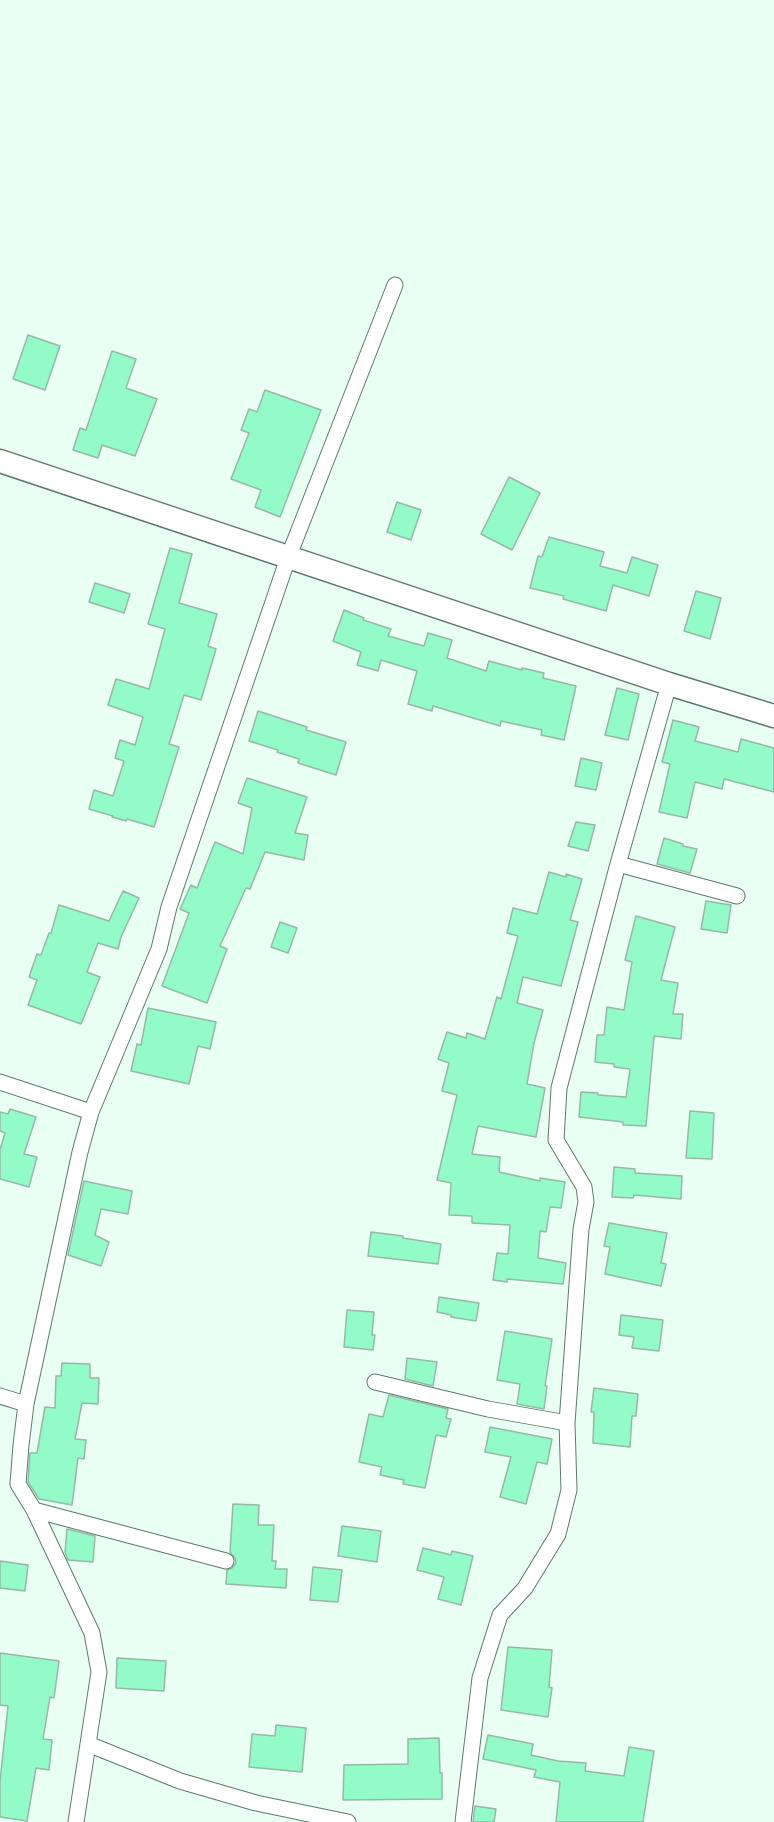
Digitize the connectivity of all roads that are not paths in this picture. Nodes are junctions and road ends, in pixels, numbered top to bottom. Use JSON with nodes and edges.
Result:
{"nodes":[{"id":1,"x":395,"y":285,"type":"dead end"},
{"id":2,"x":0,"y":461,"type":"edge"},
{"id":3,"x":288,"y":558,"type":"junction"},
{"id":4,"x":669,"y":684,"type":"junction"},
{"id":5,"x":774,"y":716,"type":"edge"},
{"id":6,"x":618,"y":864,"type":"junction"},
{"id":7,"x":737,"y":896,"type":"dead end"},
{"id":8,"x":0,"y":1082,"type":"edge"},
{"id":9,"x":91,"y":1112,"type":"junction"},
{"id":10,"x":375,"y":1382,"type":"dead end"},
{"id":11,"x":0,"y":1396,"type":"edge"},
{"id":12,"x":26,"y":1404,"type":"junction"},
{"id":13,"x":567,"y":1423,"type":"junction"},
{"id":14,"x":34,"y":1510,"type":"junction"},
{"id":15,"x":226,"y":1561,"type":"dead end"},
{"id":16,"x":88,"y":1744,"type":"junction"},
{"id":17,"x":76,"y":1822,"type":"edge"},
{"id":18,"x":348,"y":1822,"type":"edge"},
{"id":19,"x":463,"y":1822,"type":"edge"}],
"edges":[{"from":1,"to":3,"type":"street"},
{"from":2,"to":3,"type":"street"},
{"from":3,"to":4,"type":"street"},
{"from":3,"to":9,"type":"street"},
{"from":4,"to":5,"type":"street"},
{"from":4,"to":6,"type":"street"},
{"from":6,"to":7,"type":"street"},
{"from":6,"to":13,"type":"street"},
{"from":8,"to":9,"type":"street"},
{"from":9,"to":12,"type":"street"},
{"from":10,"to":13,"type":"street"},
{"from":11,"to":12,"type":"street"},
{"from":12,"to":14,"type":"street"},
{"from":13,"to":19,"type":"street"},
{"from":14,"to":15,"type":"street"},
{"from":14,"to":16,"type":"street"},
{"from":16,"to":17,"type":"street"},
{"from":16,"to":18,"type":"street"}]}
